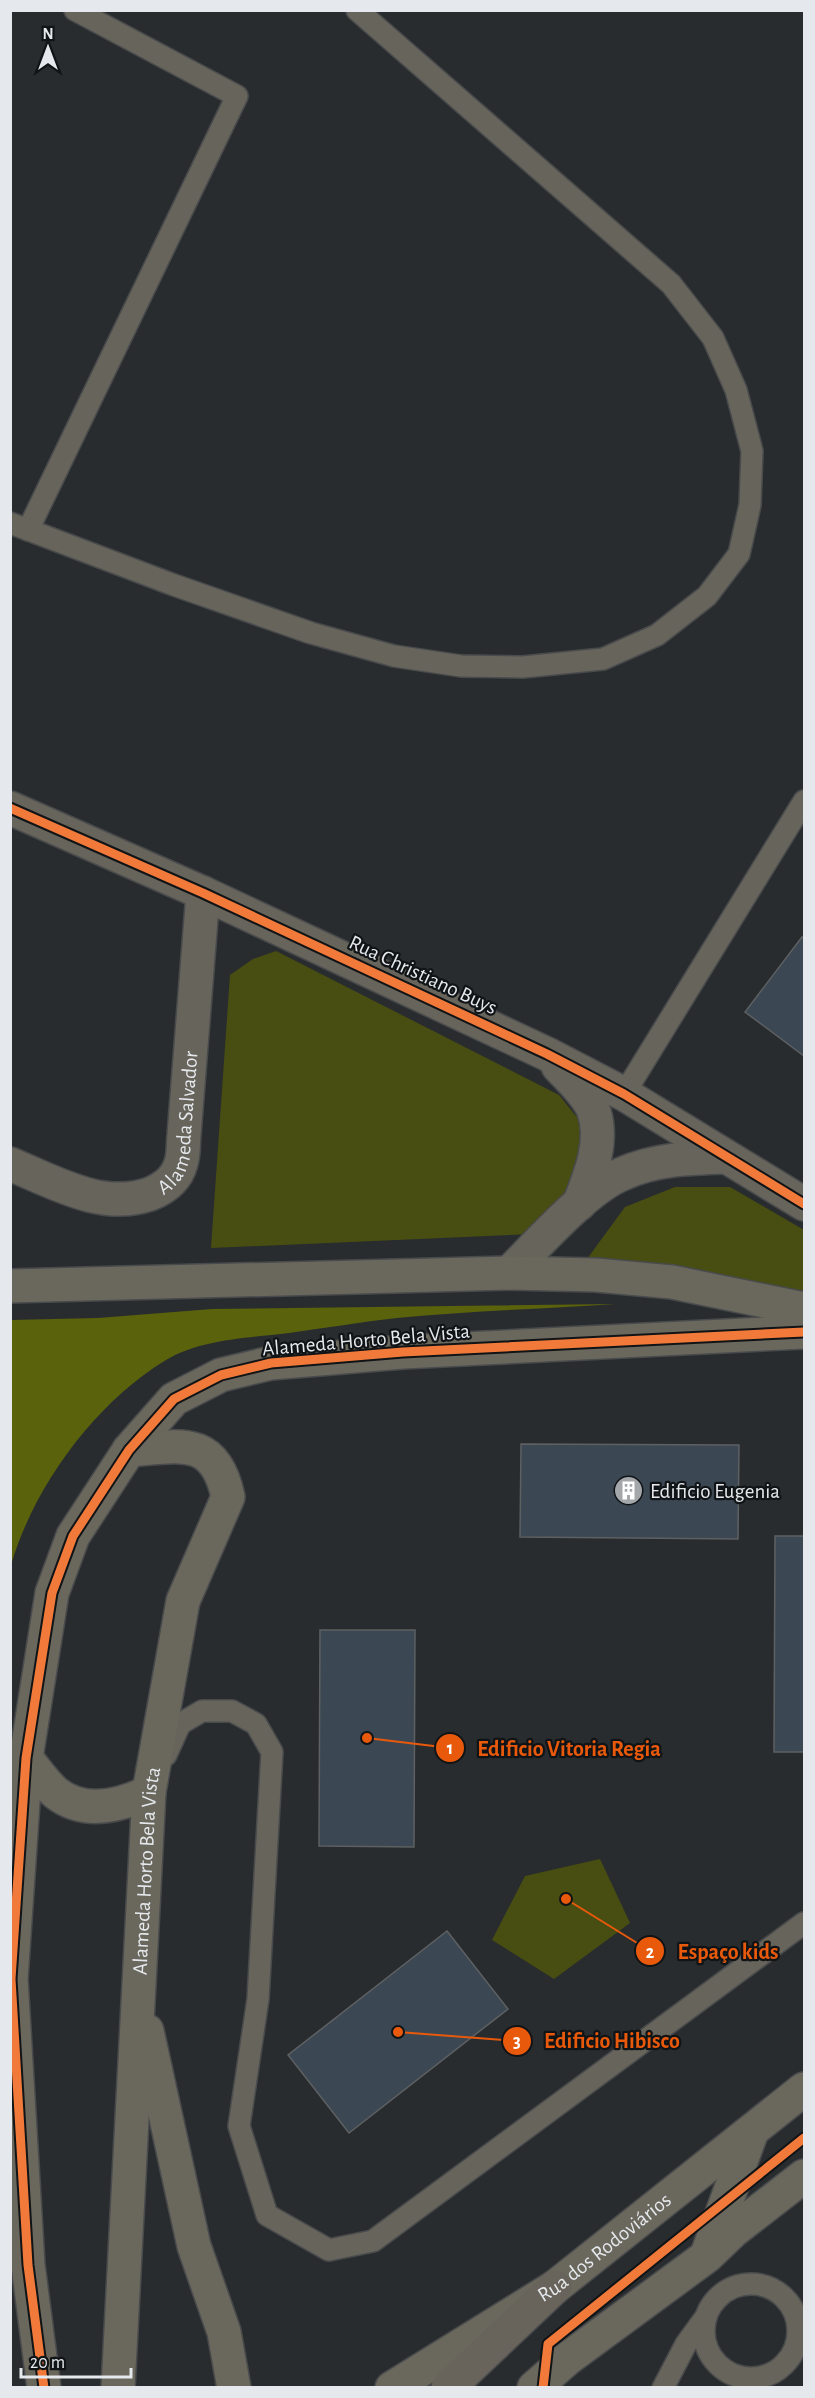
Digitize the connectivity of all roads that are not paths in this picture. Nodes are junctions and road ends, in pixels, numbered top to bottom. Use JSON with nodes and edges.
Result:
{"nodes":[{"id":1,"x":75,"y":10,"type":"edge"},
{"id":2,"x":357,"y":10,"type":"edge"},
{"id":3,"x":20,"y":526,"type":"edge"},
{"id":4,"x":804,"y":801,"type":"edge"},
{"id":5,"x":10,"y":808,"type":"edge"},
{"id":6,"x":203,"y":893,"type":"junction"},
{"id":7,"x":547,"y":1053,"type":"junction"},
{"id":8,"x":624,"y":1094,"type":"junction"},
{"id":9,"x":726,"y":1157,"type":"junction"},
{"id":10,"x":10,"y":1164,"type":"edge"},
{"id":11,"x":579,"y":1204,"type":"junction"},
{"id":12,"x":804,"y":1204,"type":"edge"},
{"id":13,"x":509,"y":1273,"type":"junction"},
{"id":14,"x":10,"y":1286,"type":"edge"},
{"id":15,"x":804,"y":1309,"type":"edge"},
{"id":16,"x":804,"y":1332,"type":"edge"},
{"id":17,"x":129,"y":1450,"type":"junction"},
{"id":18,"x":26,"y":1758,"type":"junction"},
{"id":19,"x":149,"y":1792,"type":"junction"},
{"id":20,"x":804,"y":1923,"type":"edge"},
{"id":21,"x":138,"y":1991,"type":"junction"},
{"id":22,"x":804,"y":2089,"type":"edge"},
{"id":23,"x":752,"y":2131,"type":"junction"},
{"id":24,"x":804,"y":2176,"type":"edge"},
{"id":25,"x":706,"y":2256,"type":"junction"},
{"id":26,"x":555,"y":2287,"type":"junction"},
{"id":27,"x":705,"y":2318,"type":"junction"},
{"id":28,"x":801,"y":2337,"type":"edge"},
{"id":29,"x":567,"y":2373,"type":"edge"},
{"id":30,"x":764,"y":2383,"type":"edge"},
{"id":31,"x":44,"y":2388,"type":"edge"},
{"id":32,"x":118,"y":2388,"type":"edge"},
{"id":33,"x":234,"y":2388,"type":"edge"},
{"id":34,"x":392,"y":2388,"type":"edge"},
{"id":35,"x":448,"y":2388,"type":"edge"},
{"id":36,"x":534,"y":2388,"type":"edge"},
{"id":37,"x":663,"y":2388,"type":"edge"}],
"edges":[{"from":1,"to":3,"type":"lane"},
{"from":2,"to":3,"type":"lane"},
{"from":4,"to":8,"type":"lane"},
{"from":5,"to":6,"type":"street","name":"Rua Christiano Buys"},
{"from":6,"to":7,"type":"street","name":"Rua Christiano Buys"},
{"from":6,"to":10,"type":"street","name":"Alameda Salvador"},
{"from":7,"to":8,"type":"street","name":"Rua Christiano Buys"},
{"from":7,"to":11,"type":"street"},
{"from":8,"to":9,"type":"street","name":"Rua Christiano Buys"},
{"from":9,"to":11,"type":"street"},
{"from":9,"to":12,"type":"street","name":"Rua Christiano Buys"},
{"from":11,"to":13,"type":"street"},
{"from":13,"to":14,"type":"street"},
{"from":13,"to":15,"type":"street"},
{"from":16,"to":17,"type":"street","name":"Alameda Horto Bela Vista"},
{"from":17,"to":18,"type":"street","name":"Alameda Horto Bela Vista"},
{"from":17,"to":19,"type":"street","name":"Alameda Horto Bela Vista"},
{"from":18,"to":19,"type":"street"},
{"from":18,"to":31,"type":"street","name":"Alameda Horto Bela Vista"},
{"from":19,"to":20,"type":"lane"},
{"from":19,"to":21,"type":"street","name":"Alameda Horto Bela Vista"},
{"from":21,"to":32,"type":"street","name":"Alameda Horto Bela Vista"},
{"from":21,"to":33,"type":"street"},
{"from":22,"to":23,"type":"street","name":"Rua dos Rodoviários"},
{"from":23,"to":25,"type":"street"},
{"from":23,"to":26,"type":"street","name":"Rua dos Rodoviários"},
{"from":24,"to":25,"type":"street"},
{"from":25,"to":29,"type":"street"},
{"from":26,"to":34,"type":"street","name":"Rua dos Rodoviários"},
{"from":26,"to":35,"type":"main road"},
{"from":27,"to":28,"type":"lane"},
{"from":27,"to":30,"type":"lane"},
{"from":27,"to":37,"type":"lane"},
{"from":28,"to":30,"type":"lane"},
{"from":29,"to":36,"type":"street"}]}
